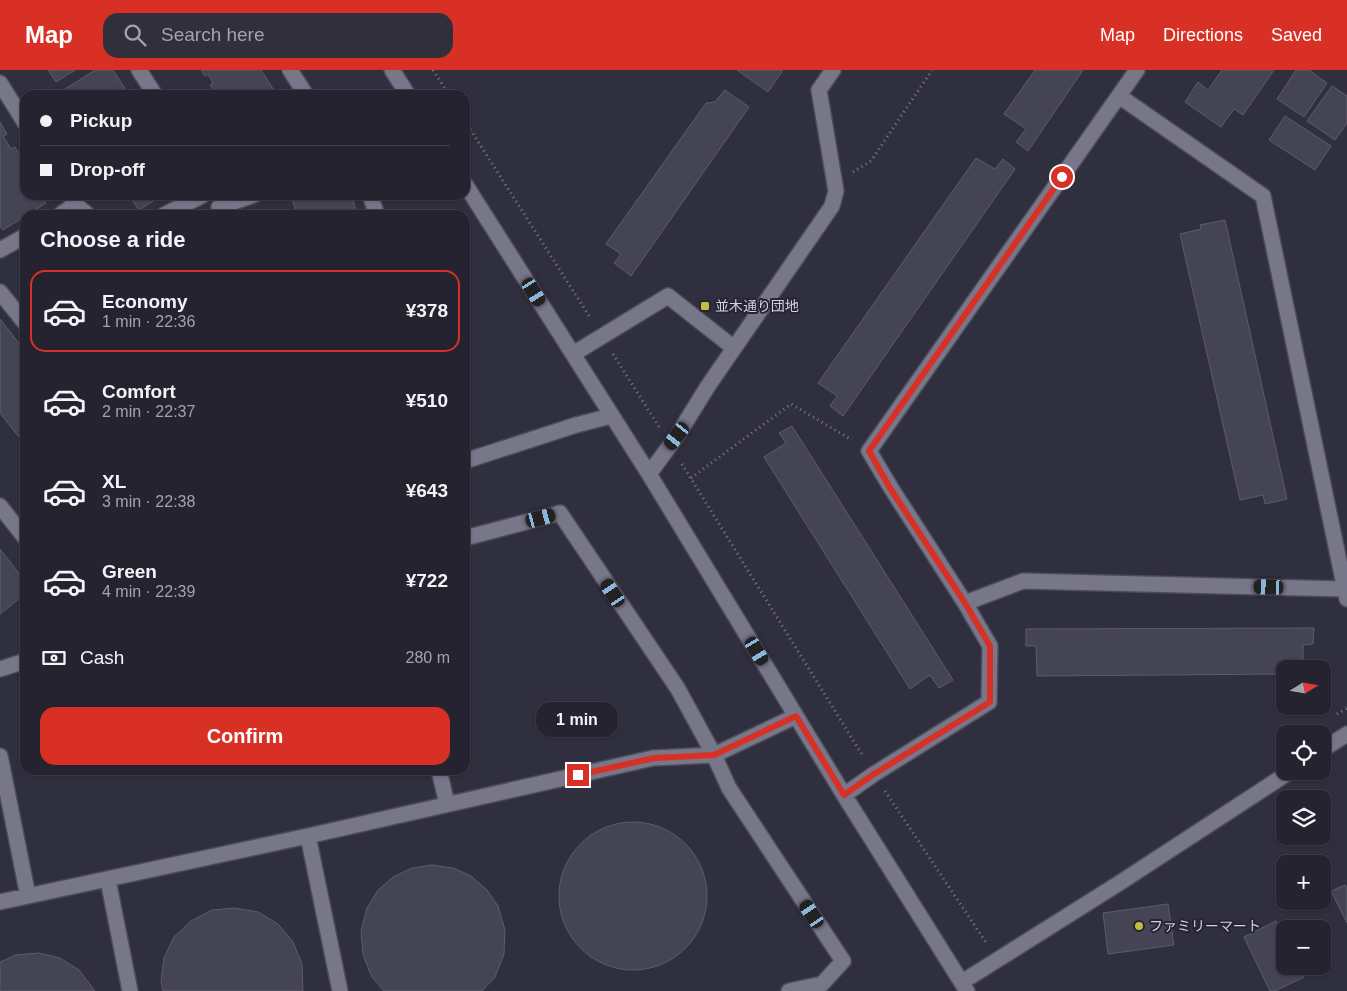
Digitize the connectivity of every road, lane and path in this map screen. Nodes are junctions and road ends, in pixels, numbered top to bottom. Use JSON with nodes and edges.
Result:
{"nodes":[{"id":1,"x":139,"y":70,"type":"edge"},
{"id":2,"x":290,"y":70,"type":"edge"},
{"id":3,"x":392,"y":70,"type":"edge"},
{"id":4,"x":433,"y":70,"type":"edge"},
{"id":5,"x":833,"y":70,"type":"edge"},
{"id":6,"x":932,"y":70,"type":"edge"},
{"id":7,"x":1137,"y":70,"type":"edge"},
{"id":8,"x":0,"y":83,"type":"edge"},
{"id":9,"x":152,"y":90,"type":"edge"},
{"id":10,"x":303,"y":90,"type":"edge"},
{"id":11,"x":405,"y":90,"type":"edge"},
{"id":12,"x":446,"y":90,"type":"edge"},
{"id":13,"x":1119,"y":96,"type":"junction"},
{"id":14,"x":20,"y":115,"type":"edge"},
{"id":15,"x":470,"y":128,"type":"edge"},
{"id":16,"x":833,"y":176,"type":"junction"},
{"id":17,"x":470,"y":192,"type":"edge"},
{"id":18,"x":73,"y":200,"type":"edge"},
{"id":19,"x":193,"y":200,"type":"edge"},
{"id":20,"x":238,"y":200,"type":"edge"},
{"id":21,"x":219,"y":206,"type":"edge"},
{"id":22,"x":83,"y":210,"type":"edge"},
{"id":23,"x":174,"y":210,"type":"edge"},
{"id":24,"x":20,"y":239,"type":"edge"},
{"id":25,"x":0,"y":250,"type":"edge"},
{"id":26,"x":0,"y":292,"type":"edge"},
{"id":27,"x":20,"y":318,"type":"edge"},
{"id":28,"x":602,"y":336,"type":"junction"},
{"id":29,"x":734,"y":348,"type":"junction"},
{"id":30,"x":573,"y":354,"type":"junction"},
{"id":31,"x":611,"y":416,"type":"junction"},
{"id":32,"x":670,"y":445,"type":"junction"},
{"id":33,"x":869,"y":451,"type":"junction"},
{"id":34,"x":470,"y":459,"type":"edge"},
{"id":35,"x":649,"y":474,"type":"junction"},
{"id":36,"x":691,"y":478,"type":"junction"},
{"id":37,"x":0,"y":506,"type":"edge"},
{"id":38,"x":20,"y":532,"type":"edge"},
{"id":39,"x":470,"y":537,"type":"edge"},
{"id":40,"x":1346,"y":594,"type":"edge"},
{"id":41,"x":965,"y":603,"type":"junction"},
{"id":42,"x":20,"y":664,"type":"edge"},
{"id":43,"x":0,"y":670,"type":"edge"},
{"id":44,"x":796,"y":716,"type":"junction"},
{"id":45,"x":1347,"y":734,"type":"edge"},
{"id":46,"x":1331,"y":744,"type":"edge"},
{"id":47,"x":714,"y":755,"type":"junction"},
{"id":48,"x":0,"y":756,"type":"edge"},
{"id":49,"x":874,"y":774,"type":"junction"},
{"id":50,"x":440,"y":775,"type":"edge"},
{"id":51,"x":1277,"y":780,"type":"edge"},
{"id":52,"x":844,"y":795,"type":"junction"},
{"id":53,"x":447,"y":804,"type":"junction"},
{"id":54,"x":308,"y":836,"type":"junction"},
{"id":55,"x":108,"y":880,"type":"junction"},
{"id":56,"x":28,"y":896,"type":"junction"},
{"id":57,"x":0,"y":902,"type":"edge"},
{"id":58,"x":988,"y":946,"type":"dead end"},
{"id":59,"x":965,"y":986,"type":"edge"},
{"id":60,"x":130,"y":991,"type":"edge"},
{"id":61,"x":340,"y":991,"type":"edge"},
{"id":62,"x":789,"y":991,"type":"edge"}],
"edges":[{"from":1,"to":9,"type":"street"},
{"from":2,"to":10,"type":"street"},
{"from":3,"to":11,"type":"street"},
{"from":4,"to":12,"type":"path"},
{"from":5,"to":16,"type":"street"},
{"from":6,"to":16,"type":"path"},
{"from":7,"to":13,"type":"street"},
{"from":8,"to":14,"type":"street"},
{"from":13,"to":33,"type":"street"},
{"from":13,"to":40,"type":"street"},
{"from":15,"to":28,"type":"path"},
{"from":16,"to":29,"type":"street"},
{"from":17,"to":30,"type":"street"},
{"from":18,"to":22,"type":"street"},
{"from":19,"to":23,"type":"street"},
{"from":20,"to":21,"type":"street"},
{"from":24,"to":25,"type":"street"},
{"from":26,"to":27,"type":"street"},
{"from":28,"to":29,"type":"street"},
{"from":28,"to":30,"type":"street"},
{"from":28,"to":32,"type":"path"},
{"from":29,"to":32,"type":"street"},
{"from":30,"to":31,"type":"street"},
{"from":31,"to":34,"type":"street"},
{"from":31,"to":35,"type":"street"},
{"from":32,"to":35,"type":"street"},
{"from":32,"to":36,"type":"path"},
{"from":33,"to":36,"type":"path"},
{"from":33,"to":41,"type":"street"},
{"from":35,"to":44,"type":"street"},
{"from":36,"to":49,"type":"path"},
{"from":37,"to":38,"type":"street"},
{"from":39,"to":47,"type":"street"},
{"from":40,"to":41,"type":"street"},
{"from":41,"to":49,"type":"street"},
{"from":42,"to":43,"type":"street"},
{"from":44,"to":47,"type":"street"},
{"from":44,"to":52,"type":"street"},
{"from":45,"to":46,"type":"street"},
{"from":47,"to":53,"type":"street"},
{"from":47,"to":62,"type":"street"},
{"from":48,"to":56,"type":"street"},
{"from":49,"to":52,"type":"street"},
{"from":49,"to":58,"type":"path"},
{"from":50,"to":53,"type":"street"},
{"from":51,"to":59,"type":"street"},
{"from":52,"to":59,"type":"street"},
{"from":53,"to":54,"type":"street"},
{"from":54,"to":55,"type":"street"},
{"from":54,"to":61,"type":"street"},
{"from":55,"to":56,"type":"street"},
{"from":55,"to":60,"type":"street"},
{"from":56,"to":57,"type":"street"}]}
